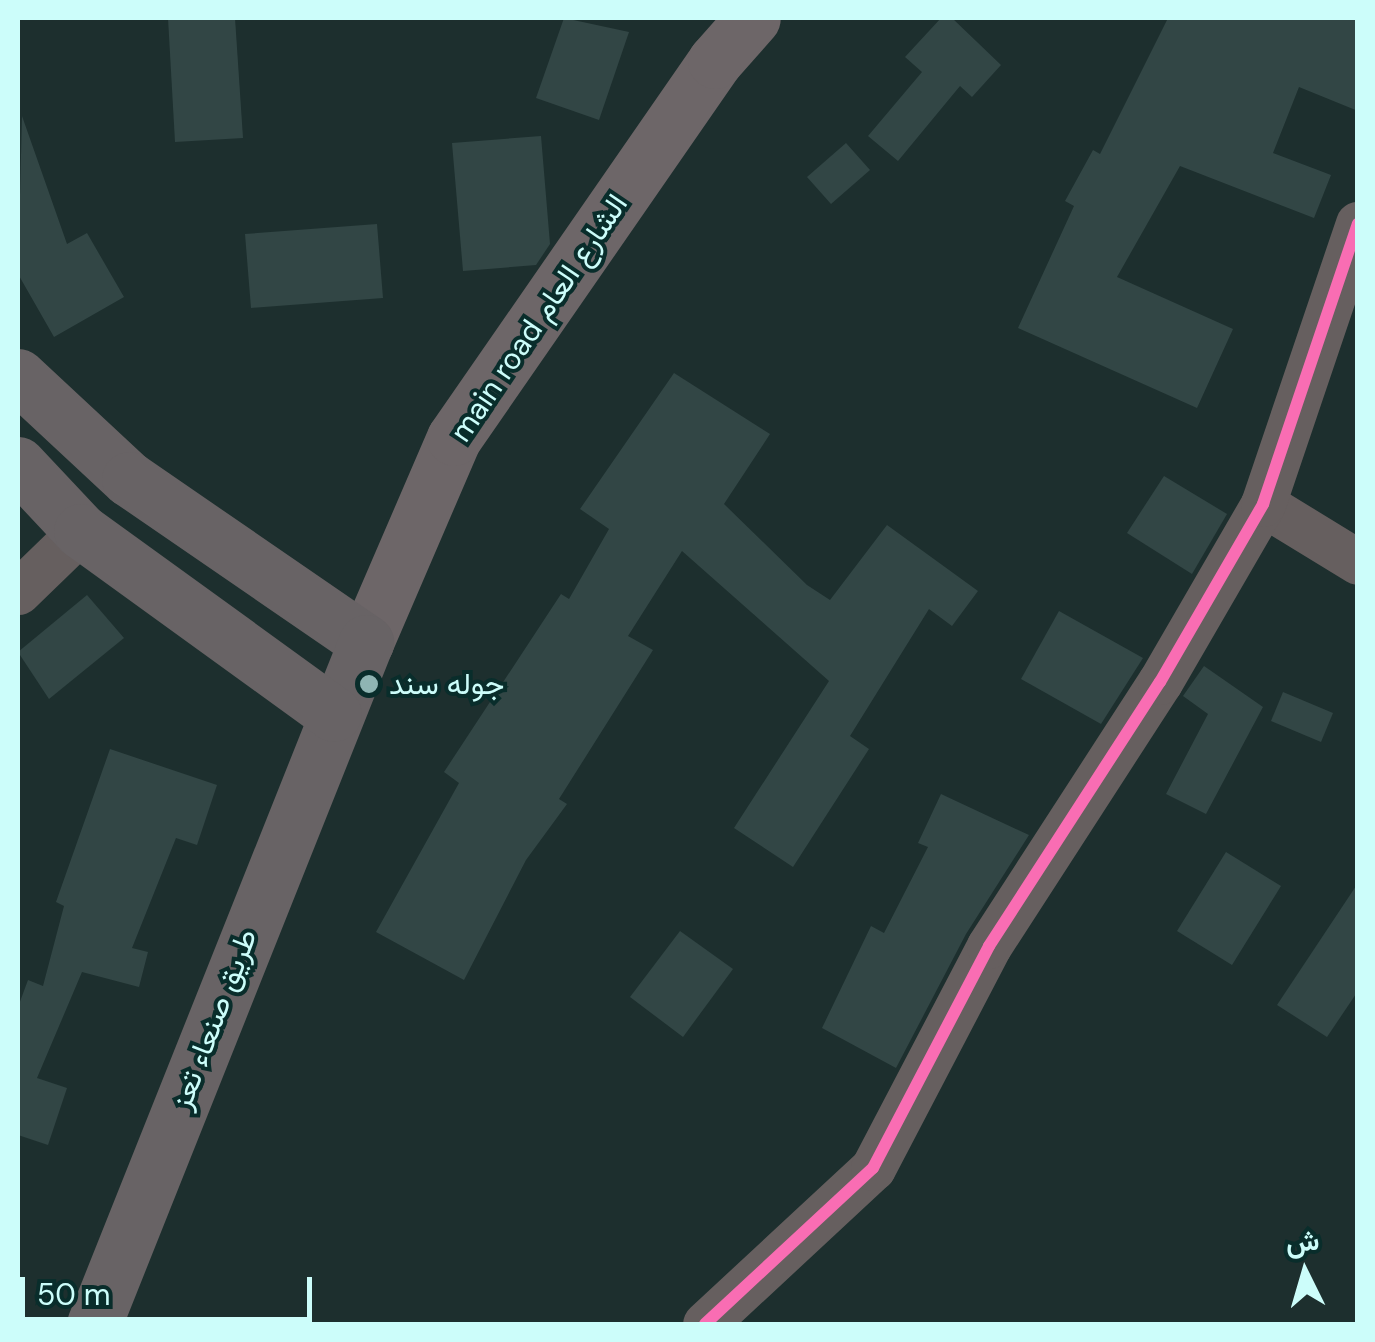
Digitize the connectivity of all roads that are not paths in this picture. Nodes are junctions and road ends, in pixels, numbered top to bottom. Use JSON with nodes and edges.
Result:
{"nodes":[{"id":1,"x":753,"y":18,"type":"edge"},
{"id":2,"x":1358,"y":224,"type":"edge"},
{"id":3,"x":18,"y":376,"type":"edge"},
{"id":4,"x":18,"y":464,"type":"edge"},
{"id":5,"x":1262,"y":504,"type":"junction"},
{"id":6,"x":81,"y":530,"type":"junction"},
{"id":7,"x":1358,"y":562,"type":"edge"},
{"id":8,"x":18,"y":592,"type":"edge"},
{"id":9,"x":366,"y":642,"type":"junction"},
{"id":10,"x":334,"y":714,"type":"junction"},
{"id":11,"x":94,"y":1324,"type":"edge"},
{"id":12,"x":705,"y":1324,"type":"edge"}],
"edges":[{"from":1,"to":9,"type":"main road","name":"main road الشارع العام"},
{"from":2,"to":5,"type":"street"},
{"from":3,"to":9,"type":"highway"},
{"from":4,"to":6,"type":"highway"},
{"from":5,"to":7,"type":"street"},
{"from":5,"to":12,"type":"street"},
{"from":6,"to":8,"type":"street"},
{"from":6,"to":10,"type":"highway"},
{"from":9,"to":10,"type":"highway","name":"طريق صنعاء تعز"},
{"from":10,"to":11,"type":"highway","name":"طريق صنعاء تعز"}]}
